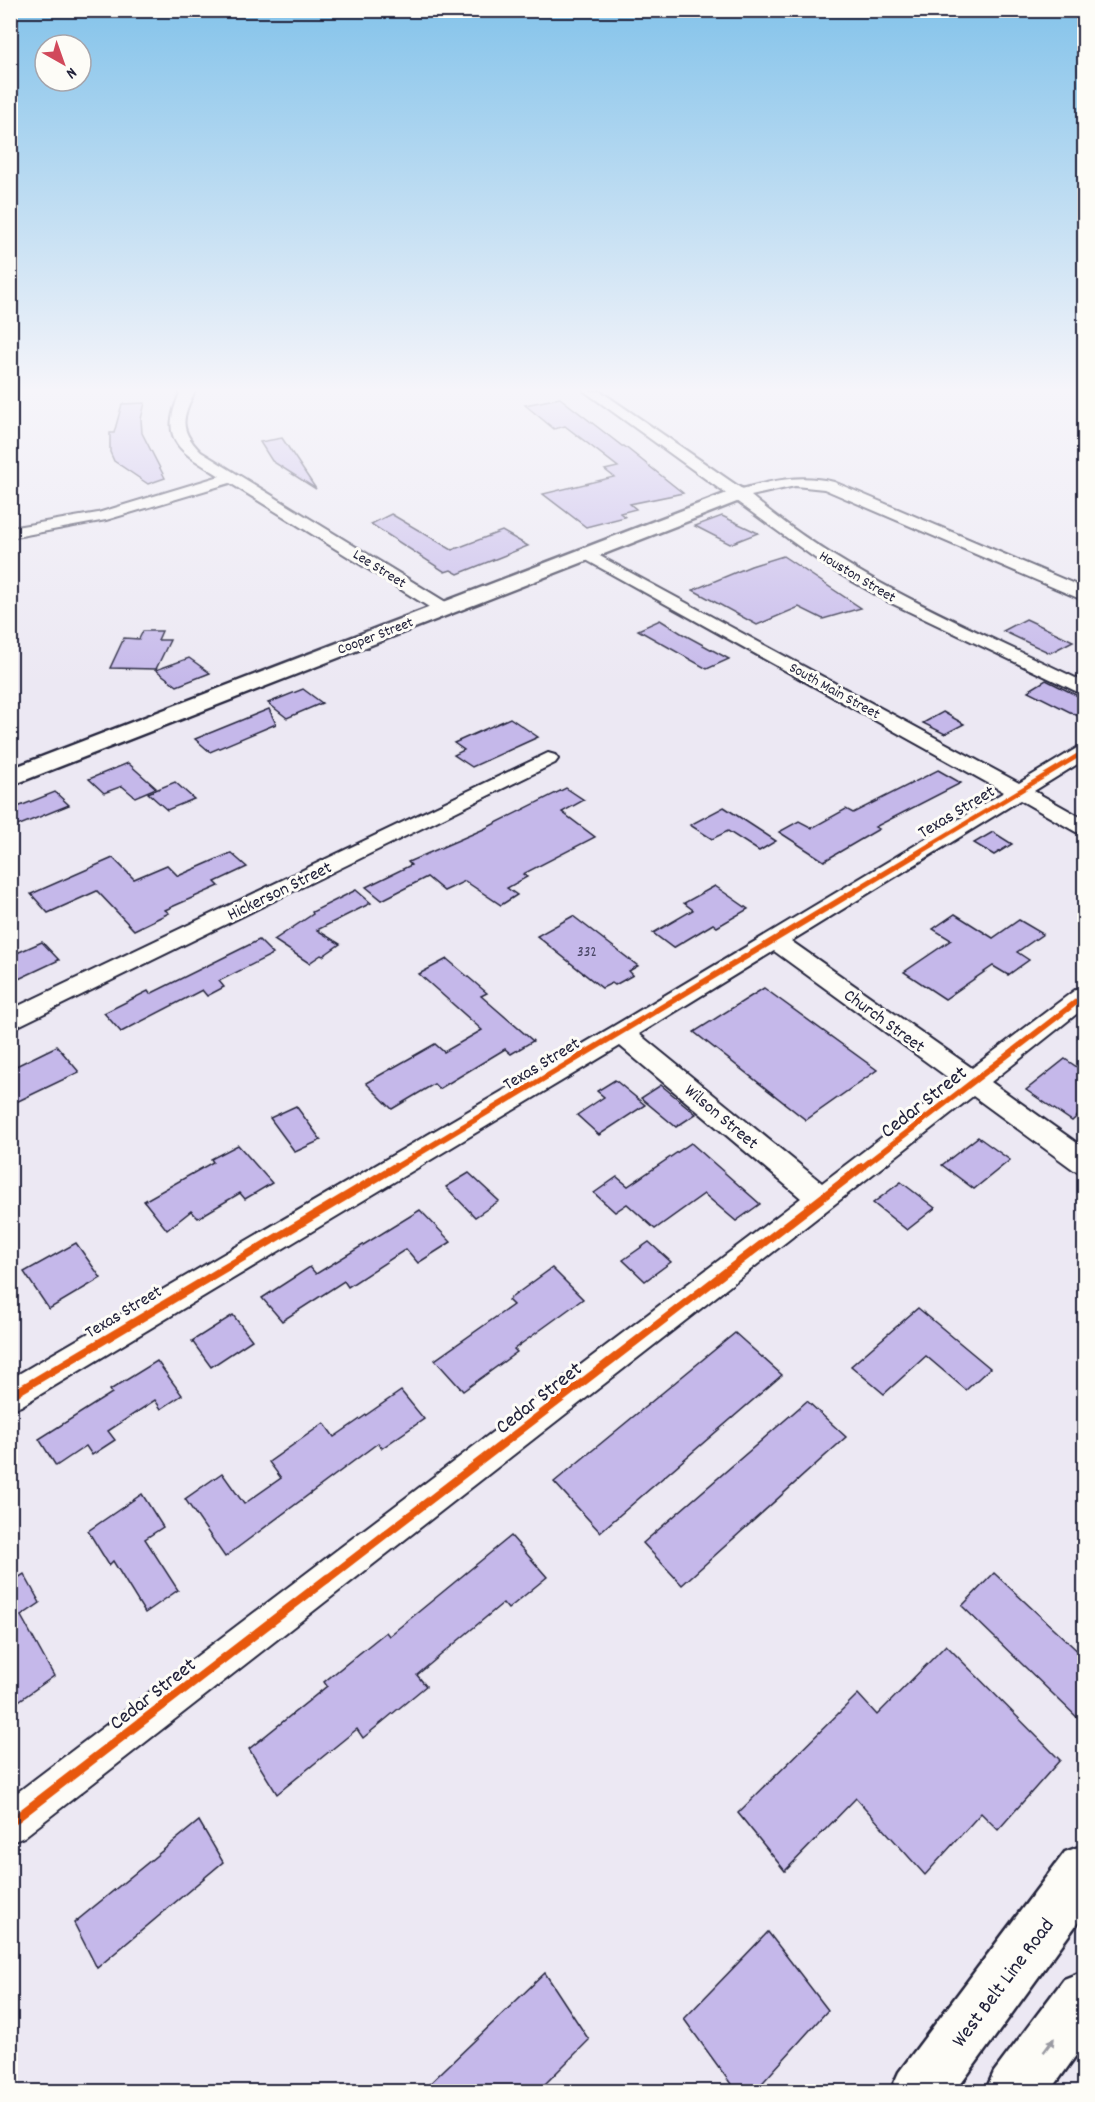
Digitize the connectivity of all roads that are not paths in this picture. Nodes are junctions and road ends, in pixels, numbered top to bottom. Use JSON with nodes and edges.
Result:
{"nodes":[{"id":1,"x":193,"y":489,"type":"edge"},
{"id":2,"x":253,"y":489,"type":"edge"},
{"id":3,"x":733,"y":489,"type":"edge"},
{"id":4,"x":759,"y":489,"type":"edge"},
{"id":5,"x":839,"y":489,"type":"edge"},
{"id":6,"x":740,"y":494,"type":"junction"},
{"id":7,"x":10,"y":533,"type":"edge"},
{"id":8,"x":585,"y":553,"type":"junction"},
{"id":9,"x":1084,"y":594,"type":"edge"},
{"id":10,"x":443,"y":608,"type":"junction"},
{"id":11,"x":1084,"y":689,"type":"edge"},
{"id":12,"x":1084,"y":752,"type":"edge"},
{"id":13,"x":548,"y":759,"type":"dead end"},
{"id":14,"x":10,"y":778,"type":"edge"},
{"id":15,"x":1018,"y":791,"type":"junction"},
{"id":16,"x":1084,"y":827,"type":"edge"},
{"id":17,"x":774,"y":940,"type":"junction"},
{"id":18,"x":1084,"y":996,"type":"edge"},
{"id":19,"x":10,"y":1021,"type":"edge"},
{"id":20,"x":621,"y":1033,"type":"junction"},
{"id":21,"x":972,"y":1084,"type":"junction"},
{"id":22,"x":1084,"y":1162,"type":"edge"},
{"id":23,"x":822,"y":1199,"type":"junction"},
{"id":24,"x":10,"y":1396,"type":"edge"},
{"id":25,"x":10,"y":1823,"type":"edge"},
{"id":26,"x":1084,"y":1871,"type":"edge"},
{"id":27,"x":1084,"y":1999,"type":"edge"},
{"id":28,"x":919,"y":2091,"type":"edge"},
{"id":29,"x":1014,"y":2091,"type":"edge"}],
"edges":[{"from":1,"to":7,"type":"street"},
{"from":2,"to":10,"type":"street","name":"Lee Street"},
{"from":3,"to":6,"type":"street","name":"Houston Street"},
{"from":4,"to":6,"type":"street"},
{"from":5,"to":9,"type":"street"},
{"from":6,"to":8,"type":"street","name":"Cooper Street"},
{"from":6,"to":11,"type":"street","name":"Houston Street"},
{"from":8,"to":10,"type":"street","name":"Cooper Street"},
{"from":8,"to":15,"type":"street","name":"South Main Street"},
{"from":10,"to":14,"type":"street","name":"Cooper Street"},
{"from":12,"to":15,"type":"street","name":"Texas Street"},
{"from":13,"to":19,"type":"street","name":"Hickerson Street"},
{"from":15,"to":16,"type":"street","name":"South Main Street"},
{"from":15,"to":17,"type":"street","name":"Texas Street"},
{"from":17,"to":20,"type":"street","name":"Texas Street"},
{"from":17,"to":21,"type":"street","name":"Church Street"},
{"from":18,"to":21,"type":"street","name":"Cedar Street"},
{"from":20,"to":23,"type":"street","name":"Wilson Street"},
{"from":20,"to":24,"type":"street","name":"Texas Street"},
{"from":21,"to":22,"type":"street","name":"Church Street"},
{"from":21,"to":23,"type":"street","name":"Cedar Street"},
{"from":23,"to":25,"type":"street","name":"Cedar Street"},
{"from":26,"to":28,"type":"street","name":"West Belt Line Road"},
{"from":29,"to":27,"type":"street","one_way":true}]}
